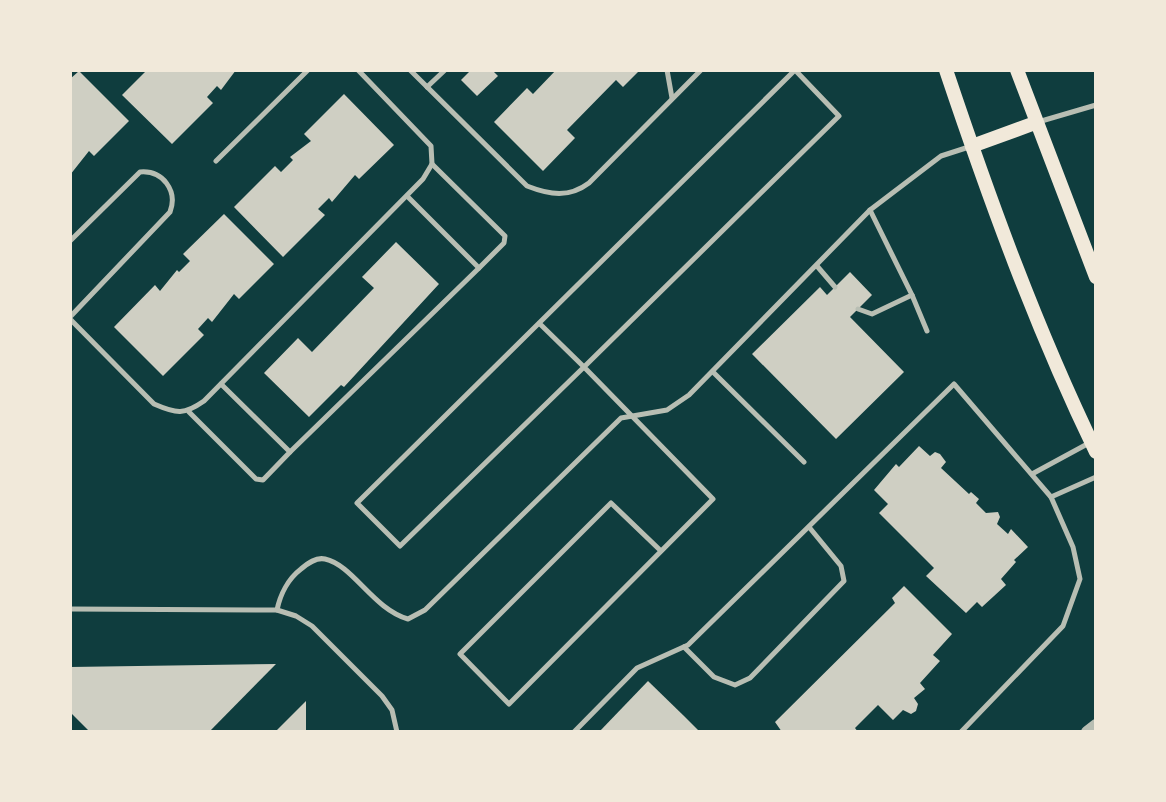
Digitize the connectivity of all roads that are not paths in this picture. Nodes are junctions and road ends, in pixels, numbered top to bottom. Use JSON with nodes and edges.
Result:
{"nodes":[{"id":1,"x":308,"y":70,"type":"edge"},
{"id":2,"x":358,"y":70,"type":"edge"},
{"id":3,"x":410,"y":70,"type":"edge"},
{"id":4,"x":445,"y":70,"type":"edge"},
{"id":5,"x":667,"y":70,"type":"edge"},
{"id":6,"x":701,"y":70,"type":"edge"},
{"id":7,"x":946,"y":70,"type":"edge"},
{"id":8,"x":1017,"y":70,"type":"edge"},
{"id":9,"x":427,"y":87,"type":"junction"},
{"id":10,"x":672,"y":98,"type":"junction"},
{"id":11,"x":1096,"y":105,"type":"edge"},
{"id":12,"x":1035,"y":123,"type":"junction"},
{"id":13,"x":972,"y":146,"type":"junction"},
{"id":14,"x":216,"y":161,"type":"dead end"},
{"id":15,"x":432,"y":164,"type":"junction"},
{"id":16,"x":407,"y":196,"type":"junction"},
{"id":17,"x":870,"y":210,"type":"junction"},
{"id":18,"x":70,"y":241,"type":"edge"},
{"id":19,"x":817,"y":266,"type":"junction"},
{"id":20,"x":479,"y":268,"type":"junction"},
{"id":21,"x":1096,"y":277,"type":"edge"},
{"id":22,"x":835,"y":287,"type":"dead end"},
{"id":23,"x":912,"y":295,"type":"junction"},
{"id":24,"x":858,"y":309,"type":"dead end"},
{"id":25,"x":70,"y":318,"type":"edge"},
{"id":26,"x":540,"y":323,"type":"junction"},
{"id":27,"x":927,"y":331,"type":"dead end"},
{"id":28,"x":584,"y":367,"type":"junction"},
{"id":29,"x":714,"y":373,"type":"junction"},
{"id":30,"x":221,"y":384,"type":"junction"},
{"id":31,"x":189,"y":412,"type":"junction"},
{"id":32,"x":633,"y":416,"type":"junction"},
{"id":33,"x":1093,"y":447,"type":"edge"},
{"id":34,"x":290,"y":452,"type":"junction"},
{"id":35,"x":804,"y":462,"type":"dead end"},
{"id":36,"x":1032,"y":474,"type":"junction"},
{"id":37,"x":1096,"y":477,"type":"edge"},
{"id":38,"x":1051,"y":497,"type":"junction"},
{"id":39,"x":809,"y":527,"type":"junction"},
{"id":40,"x":660,"y":551,"type":"junction"},
{"id":41,"x":70,"y":609,"type":"edge"},
{"id":42,"x":277,"y":610,"type":"junction"},
{"id":43,"x":684,"y":647,"type":"junction"},
{"id":44,"x":1096,"y":725,"type":"edge"},
{"id":45,"x":397,"y":732,"type":"edge"},
{"id":46,"x":574,"y":732,"type":"edge"},
{"id":47,"x":961,"y":732,"type":"edge"},
{"id":48,"x":1087,"y":732,"type":"edge"}],
"edges":[{"from":1,"to":14,"type":"lane"},
{"from":2,"to":15,"type":"lane"},
{"from":3,"to":9,"type":"lane"},
{"from":4,"to":9,"type":"lane"},
{"from":5,"to":10,"type":"lane"},
{"from":6,"to":10,"type":"lane"},
{"from":7,"to":13,"type":"main road"},
{"from":8,"to":12,"type":"main road"},
{"from":9,"to":10,"type":"lane"},
{"from":11,"to":12,"type":"lane"},
{"from":12,"to":13,"type":"main road"},
{"from":12,"to":21,"type":"main road"},
{"from":13,"to":17,"type":"lane"},
{"from":13,"to":33,"type":"main road"},
{"from":15,"to":16,"type":"lane"},
{"from":15,"to":20,"type":"lane"},
{"from":16,"to":20,"type":"lane"},
{"from":16,"to":30,"type":"lane"},
{"from":17,"to":19,"type":"lane"},
{"from":17,"to":23,"type":"lane"},
{"from":18,"to":25,"type":"lane"},
{"from":19,"to":22,"type":"lane"},
{"from":19,"to":29,"type":"lane"},
{"from":20,"to":34,"type":"lane"},
{"from":23,"to":24,"type":"lane"},
{"from":23,"to":27,"type":"lane"},
{"from":25,"to":31,"type":"lane"},
{"from":26,"to":28,"type":"lane"},
{"from":26,"to":28,"type":"lane"},
{"from":26,"to":28,"type":"lane"},
{"from":28,"to":32,"type":"lane"},
{"from":29,"to":32,"type":"lane"},
{"from":29,"to":35,"type":"lane"},
{"from":30,"to":31,"type":"lane"},
{"from":30,"to":34,"type":"lane"},
{"from":31,"to":34,"type":"lane"},
{"from":32,"to":40,"type":"lane"},
{"from":32,"to":42,"type":"lane"},
{"from":33,"to":36,"type":"lane"},
{"from":36,"to":38,"type":"lane"},
{"from":36,"to":39,"type":"lane"},
{"from":37,"to":38,"type":"lane"},
{"from":38,"to":47,"type":"lane"},
{"from":39,"to":43,"type":"lane"},
{"from":39,"to":43,"type":"lane"},
{"from":40,"to":40,"type":"lane"},
{"from":41,"to":42,"type":"lane"},
{"from":42,"to":45,"type":"lane"},
{"from":43,"to":46,"type":"lane"},
{"from":44,"to":48,"type":"street"}]}
